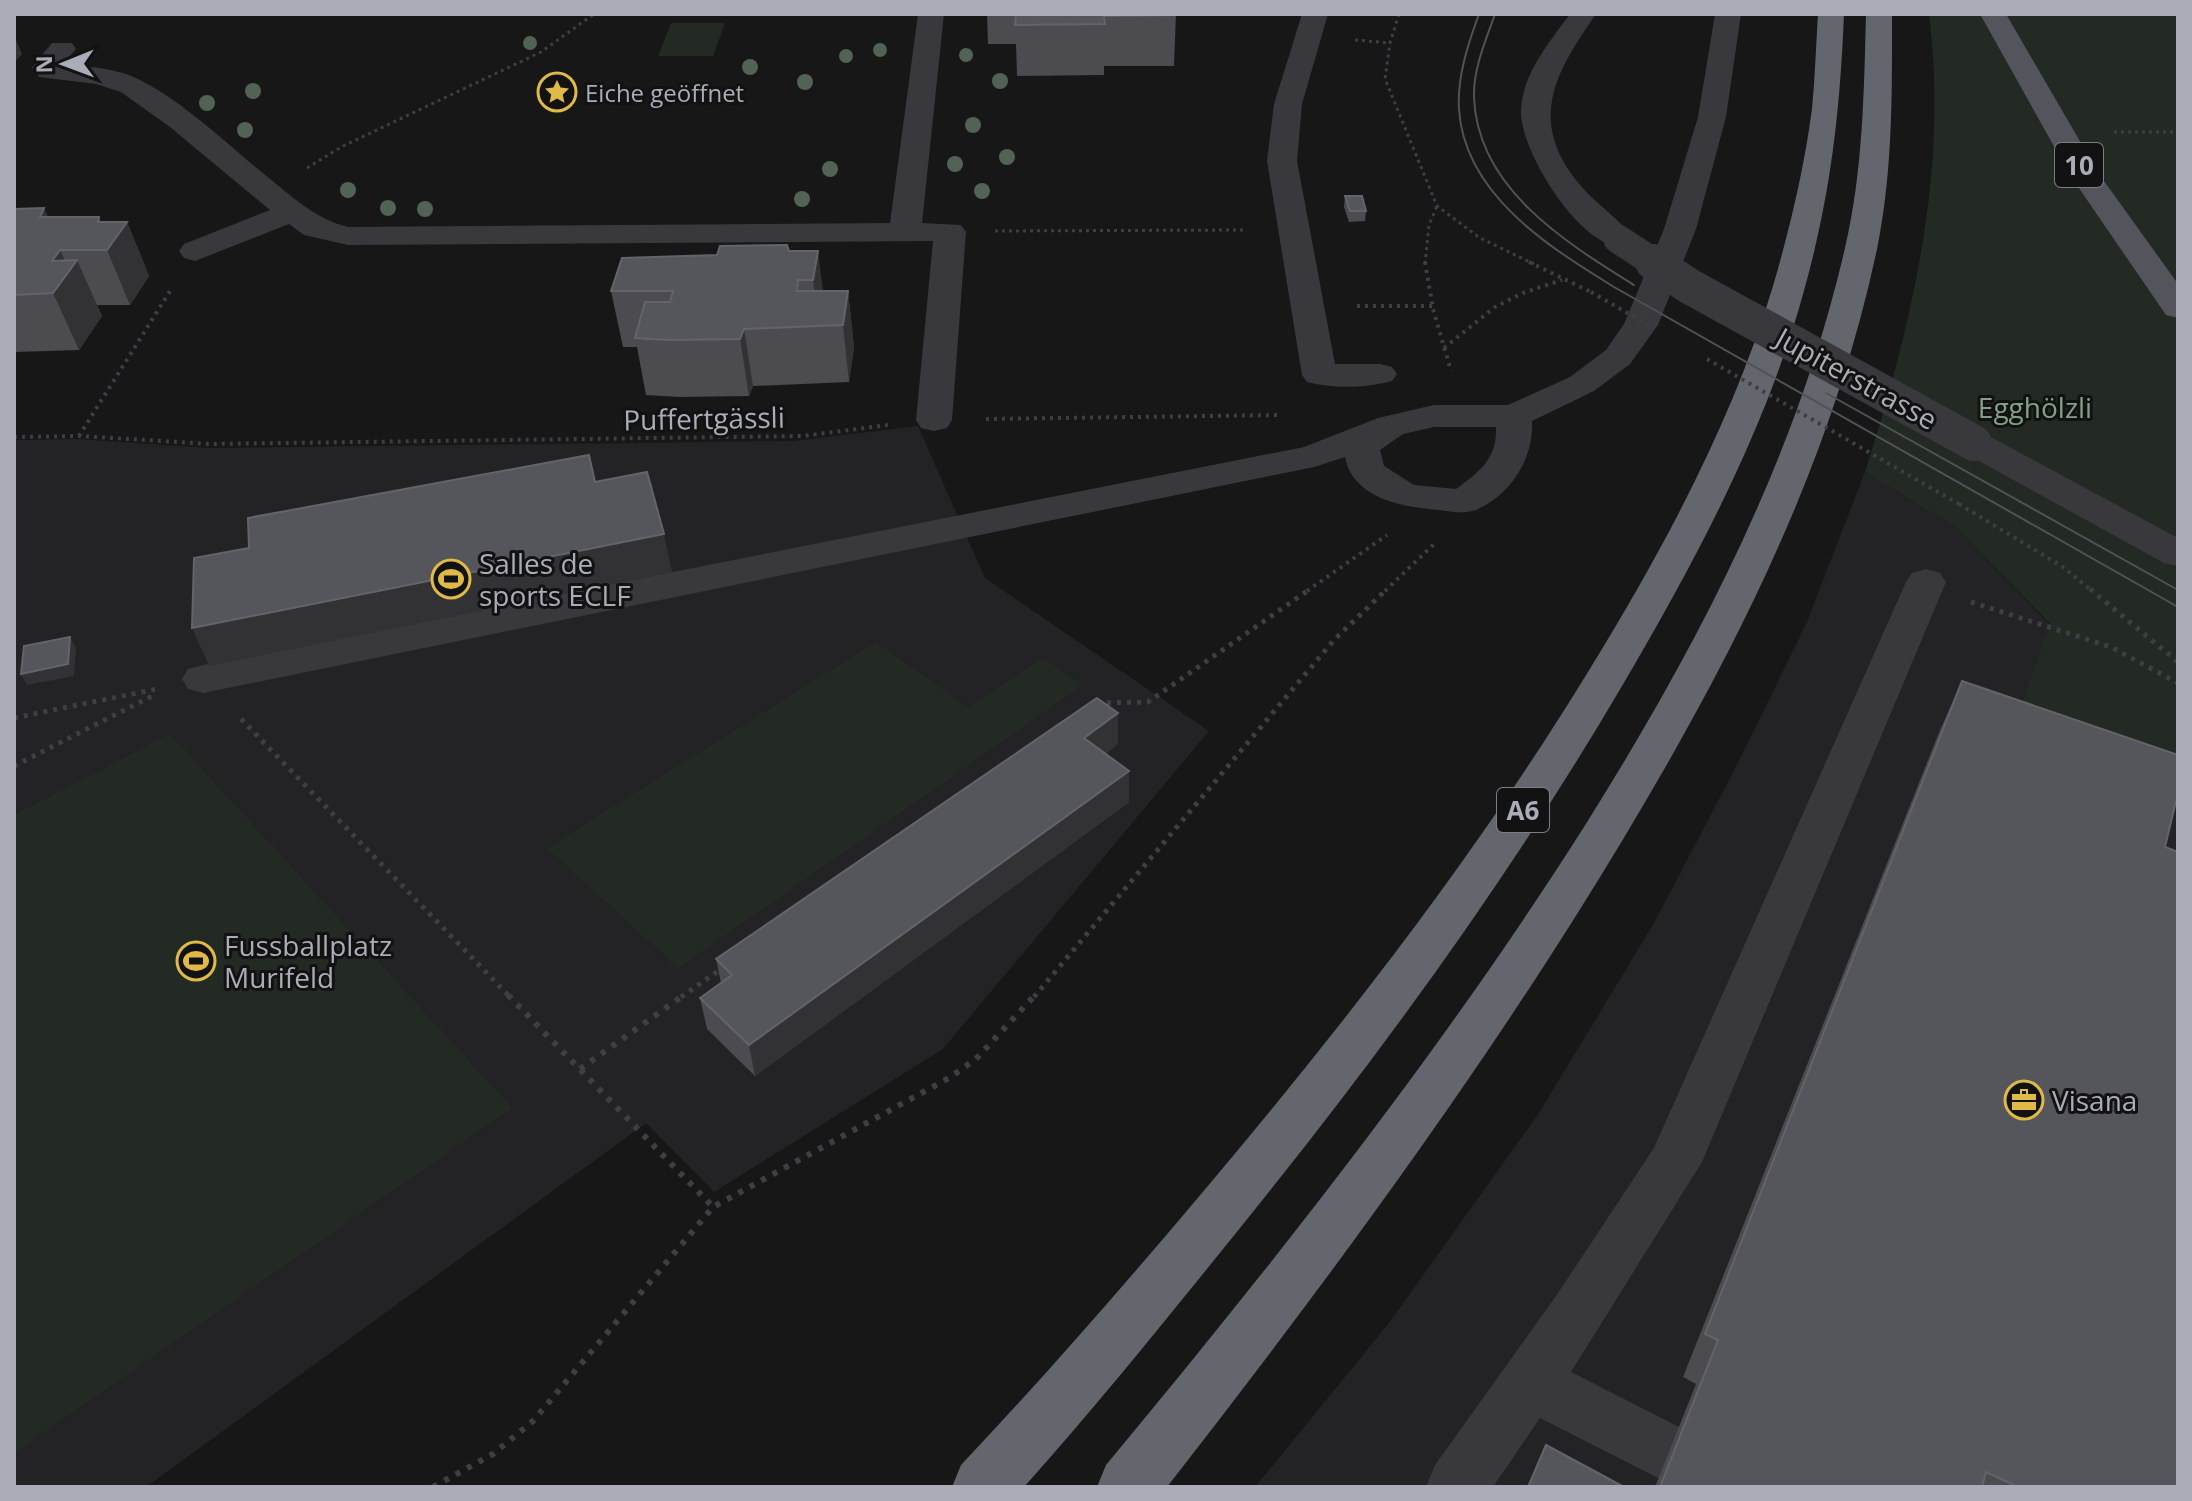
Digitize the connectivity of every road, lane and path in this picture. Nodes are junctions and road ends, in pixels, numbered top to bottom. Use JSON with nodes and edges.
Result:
{"nodes":[{"id":1,"x":594,"y":14,"type":"edge"},
{"id":2,"x":931,"y":14,"type":"edge"},
{"id":3,"x":1315,"y":14,"type":"edge"},
{"id":4,"x":1399,"y":14,"type":"edge"},
{"id":5,"x":1583,"y":14,"type":"edge"},
{"id":6,"x":1728,"y":14,"type":"edge"},
{"id":7,"x":1831,"y":14,"type":"edge"},
{"id":8,"x":1879,"y":14,"type":"edge"},
{"id":9,"x":1993,"y":14,"type":"edge"},
{"id":10,"x":1361,"y":40,"type":"dead end"},
{"id":11,"x":1390,"y":43,"type":"junction"},
{"id":12,"x":62,"y":49,"type":"dead end"},
{"id":13,"x":2057,"y":130,"type":"junction"},
{"id":14,"x":2178,"y":132,"type":"edge"},
{"id":15,"x":268,"y":191,"type":"junction"},
{"id":16,"x":1437,"y":206,"type":"junction"},
{"id":17,"x":292,"y":212,"type":"junction"},
{"id":18,"x":1294,"y":230,"type":"junction"},
{"id":19,"x":905,"y":232,"type":"junction"},
{"id":20,"x":950,"y":232,"type":"junction"},
{"id":21,"x":195,"y":251,"type":"joint"},
{"id":22,"x":1563,"y":279,"type":"junction"},
{"id":23,"x":1392,"y":306,"type":"dead end"},
{"id":24,"x":1434,"y":306,"type":"junction"},
{"id":25,"x":2178,"y":308,"type":"edge"},
{"id":26,"x":1659,"y":331,"type":"dead end"},
{"id":27,"x":1444,"y":348,"type":"junction"},
{"id":28,"x":1700,"y":354,"type":"dead end"},
{"id":29,"x":1380,"y":374,"type":"dead end"},
{"id":30,"x":1477,"y":414,"type":"junction"},
{"id":31,"x":1282,"y":415,"type":"dead end"},
{"id":32,"x":1514,"y":416,"type":"junction"},
{"id":33,"x":934,"y":420,"type":"junction"},
{"id":34,"x":1391,"y":426,"type":"junction"},
{"id":35,"x":79,"y":436,"type":"junction"},
{"id":36,"x":14,"y":437,"type":"edge"},
{"id":37,"x":1464,"y":501,"type":"junction"},
{"id":38,"x":2178,"y":554,"type":"edge"},
{"id":39,"x":1926,"y":582,"type":"dead end"},
{"id":40,"x":2009,"y":614,"type":"dead end"},
{"id":41,"x":2178,"y":662,"type":"edge"},
{"id":42,"x":188,"y":682,"type":"junction"},
{"id":43,"x":2178,"y":683,"type":"edge"},
{"id":44,"x":1084,"y":712,"type":"edge"},
{"id":45,"x":14,"y":718,"type":"edge"},
{"id":46,"x":14,"y":766,"type":"edge"},
{"id":47,"x":735,"y":959,"type":"edge"},
{"id":48,"x":580,"y":1069,"type":"junction"},
{"id":49,"x":713,"y":1207,"type":"junction"},
{"id":50,"x":1530,"y":1382,"type":"junction"},
{"id":51,"x":1664,"y":1451,"type":"dead end"},
{"id":52,"x":433,"y":1487,"type":"edge"},
{"id":53,"x":983,"y":1487,"type":"edge"},
{"id":54,"x":1128,"y":1487,"type":"edge"},
{"id":55,"x":1457,"y":1487,"type":"edge"}],
"edges":[{"from":1,"to":15,"type":"path"},
{"from":2,"to":19,"type":"street"},
{"from":3,"to":18,"type":"street"},
{"from":4,"to":11,"type":"path"},
{"from":5,"to":38,"type":"street","name":"Jupiterstrasse","bridge":true},
{"from":6,"to":32,"type":"street"},
{"from":7,"to":53,"type":"highway","number":"A6"},
{"from":8,"to":54,"type":"highway"},
{"from":9,"to":13,"type":"main road","number":"10"},
{"from":10,"to":11,"type":"path"},
{"from":11,"to":16,"type":"path"},
{"from":12,"to":15,"type":"street"},
{"from":13,"to":14,"type":"path"},
{"from":13,"to":25,"type":"main road","number":"10"},
{"from":15,"to":17,"type":"street"},
{"from":16,"to":22,"type":"path"},
{"from":16,"to":24,"type":"path"},
{"from":17,"to":19,"type":"street"},
{"from":17,"to":21,"type":"street"},
{"from":18,"to":20,"type":"path"},
{"from":18,"to":29,"type":"street"},
{"from":19,"to":20,"type":"street"},
{"from":20,"to":33,"type":"street"},
{"from":21,"to":35,"type":"path"},
{"from":22,"to":26,"type":"path","bridge":true},
{"from":22,"to":27,"type":"path"},
{"from":23,"to":24,"type":"path"},
{"from":24,"to":27,"type":"path"},
{"from":27,"to":30,"type":"path"},
{"from":28,"to":41,"type":"path","bridge":true},
{"from":30,"to":32,"type":"street"},
{"from":30,"to":34,"type":"street"},
{"from":31,"to":33,"type":"path","name":"Puffertgässli"},
{"from":32,"to":37,"type":"street"},
{"from":33,"to":35,"type":"path","name":"Puffertgässli"},
{"from":34,"to":37,"type":"street"},
{"from":34,"to":42,"type":"street"},
{"from":35,"to":36,"type":"path","name":"Puffertgässli"},
{"from":37,"to":44,"type":"path"},
{"from":37,"to":49,"type":"path"},
{"from":39,"to":50,"type":"street"},
{"from":40,"to":43,"type":"path"},
{"from":42,"to":45,"type":"path"},
{"from":42,"to":46,"type":"path"},
{"from":42,"to":48,"type":"path"},
{"from":47,"to":48,"type":"path"},
{"from":48,"to":49,"type":"path"},
{"from":49,"to":52,"type":"path"},
{"from":50,"to":51,"type":"street"},
{"from":50,"to":55,"type":"street"}]}
